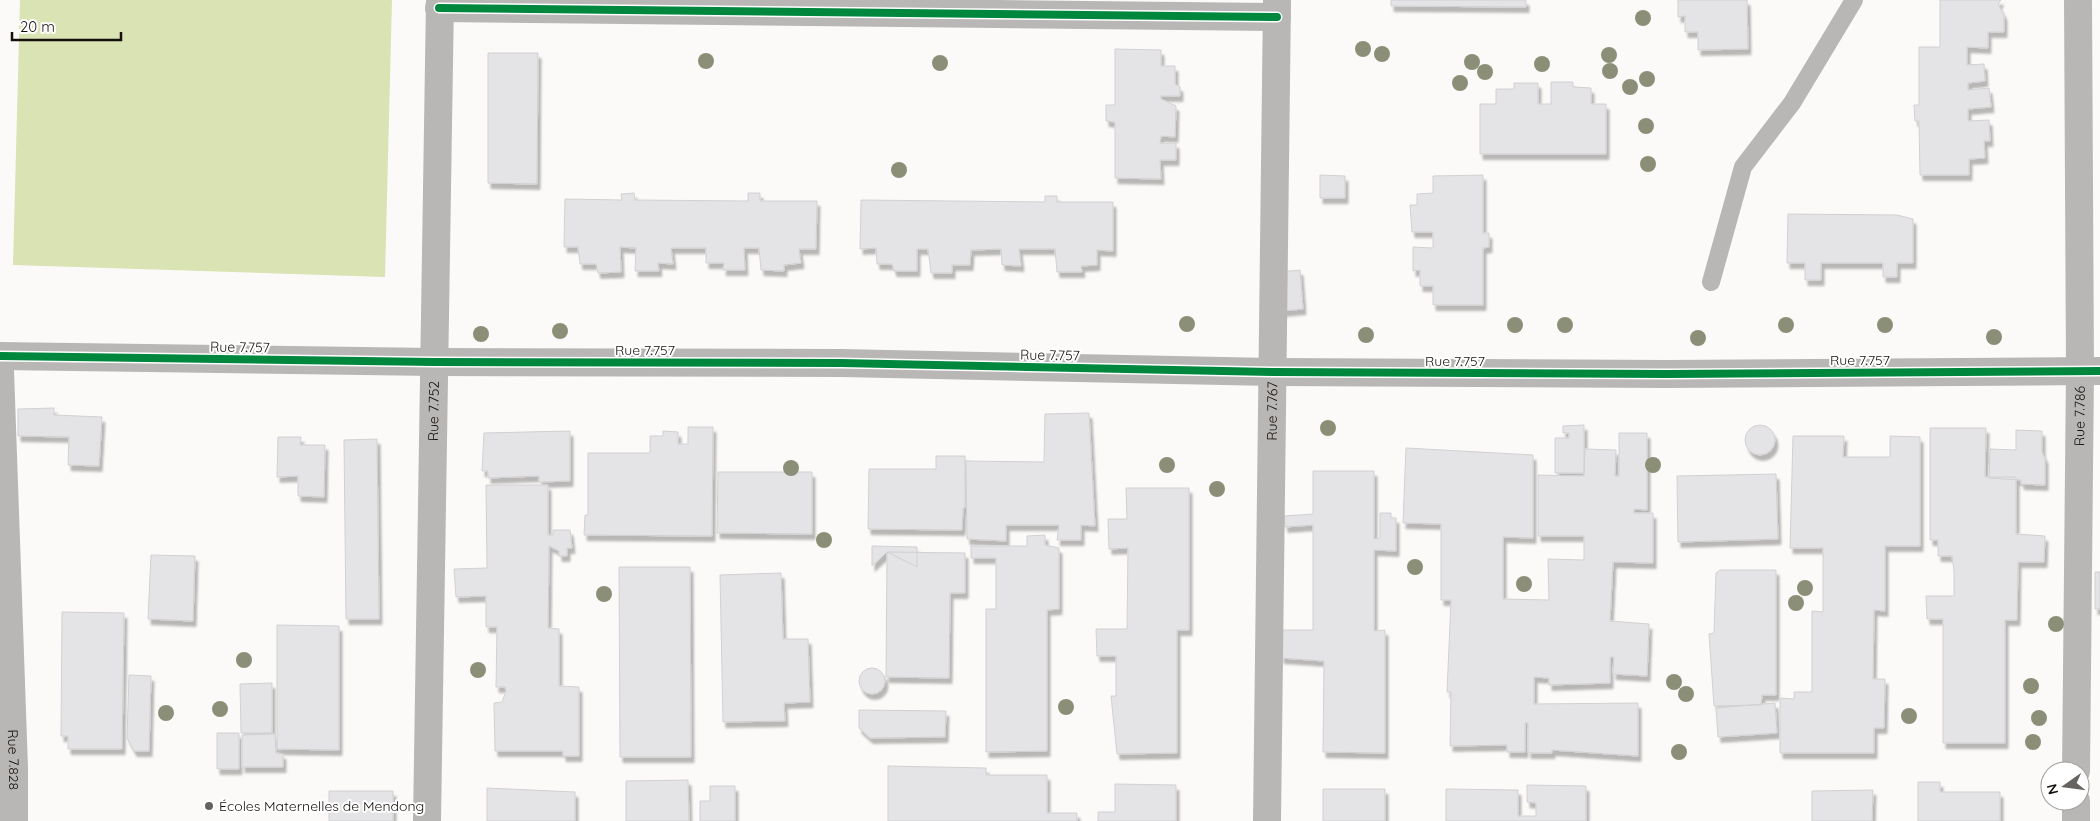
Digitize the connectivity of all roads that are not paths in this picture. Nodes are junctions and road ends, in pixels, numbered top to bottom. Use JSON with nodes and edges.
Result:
{"nodes":[{"id":1,"x":1854,"y":0,"type":"edge"},
{"id":2,"x":2078,"y":0,"type":"edge"},
{"id":3,"x":440,"y":4,"type":"edge"},
{"id":4,"x":1277,"y":8,"type":"edge"},
{"id":5,"x":1710,"y":282,"type":"dead end"},
{"id":6,"x":0,"y":356,"type":"edge"},
{"id":7,"x":434,"y":362,"type":"junction"},
{"id":8,"x":0,"y":370,"type":"edge"},
{"id":9,"x":2090,"y":371,"type":"edge"},
{"id":10,"x":1273,"y":372,"type":"junction"},
{"id":11,"x":2076,"y":761,"type":"edge"},
{"id":12,"x":14,"y":821,"type":"edge"},
{"id":13,"x":427,"y":821,"type":"edge"},
{"id":14,"x":1268,"y":821,"type":"edge"}],
"edges":[{"from":1,"to":5,"type":"lane"},
{"from":2,"to":9,"type":"street","name":"Rue 7.786"},
{"from":3,"to":4,"type":"street"},
{"from":3,"to":7,"type":"street","name":"Rue 7.752"},
{"from":4,"to":10,"type":"street","name":"Rue 7.767"},
{"from":6,"to":7,"type":"street","name":"Rue 7.757"},
{"from":7,"to":10,"type":"street","name":"Rue 7.757"},
{"from":7,"to":13,"type":"street","name":"Rue 7.752"},
{"from":8,"to":12,"type":"street","name":"Rue 7.828"},
{"from":9,"to":10,"type":"street","name":"Rue 7.757"},
{"from":9,"to":11,"type":"street","name":"Rue 7.786"},
{"from":10,"to":14,"type":"street","name":"Rue 7.767"}]}
